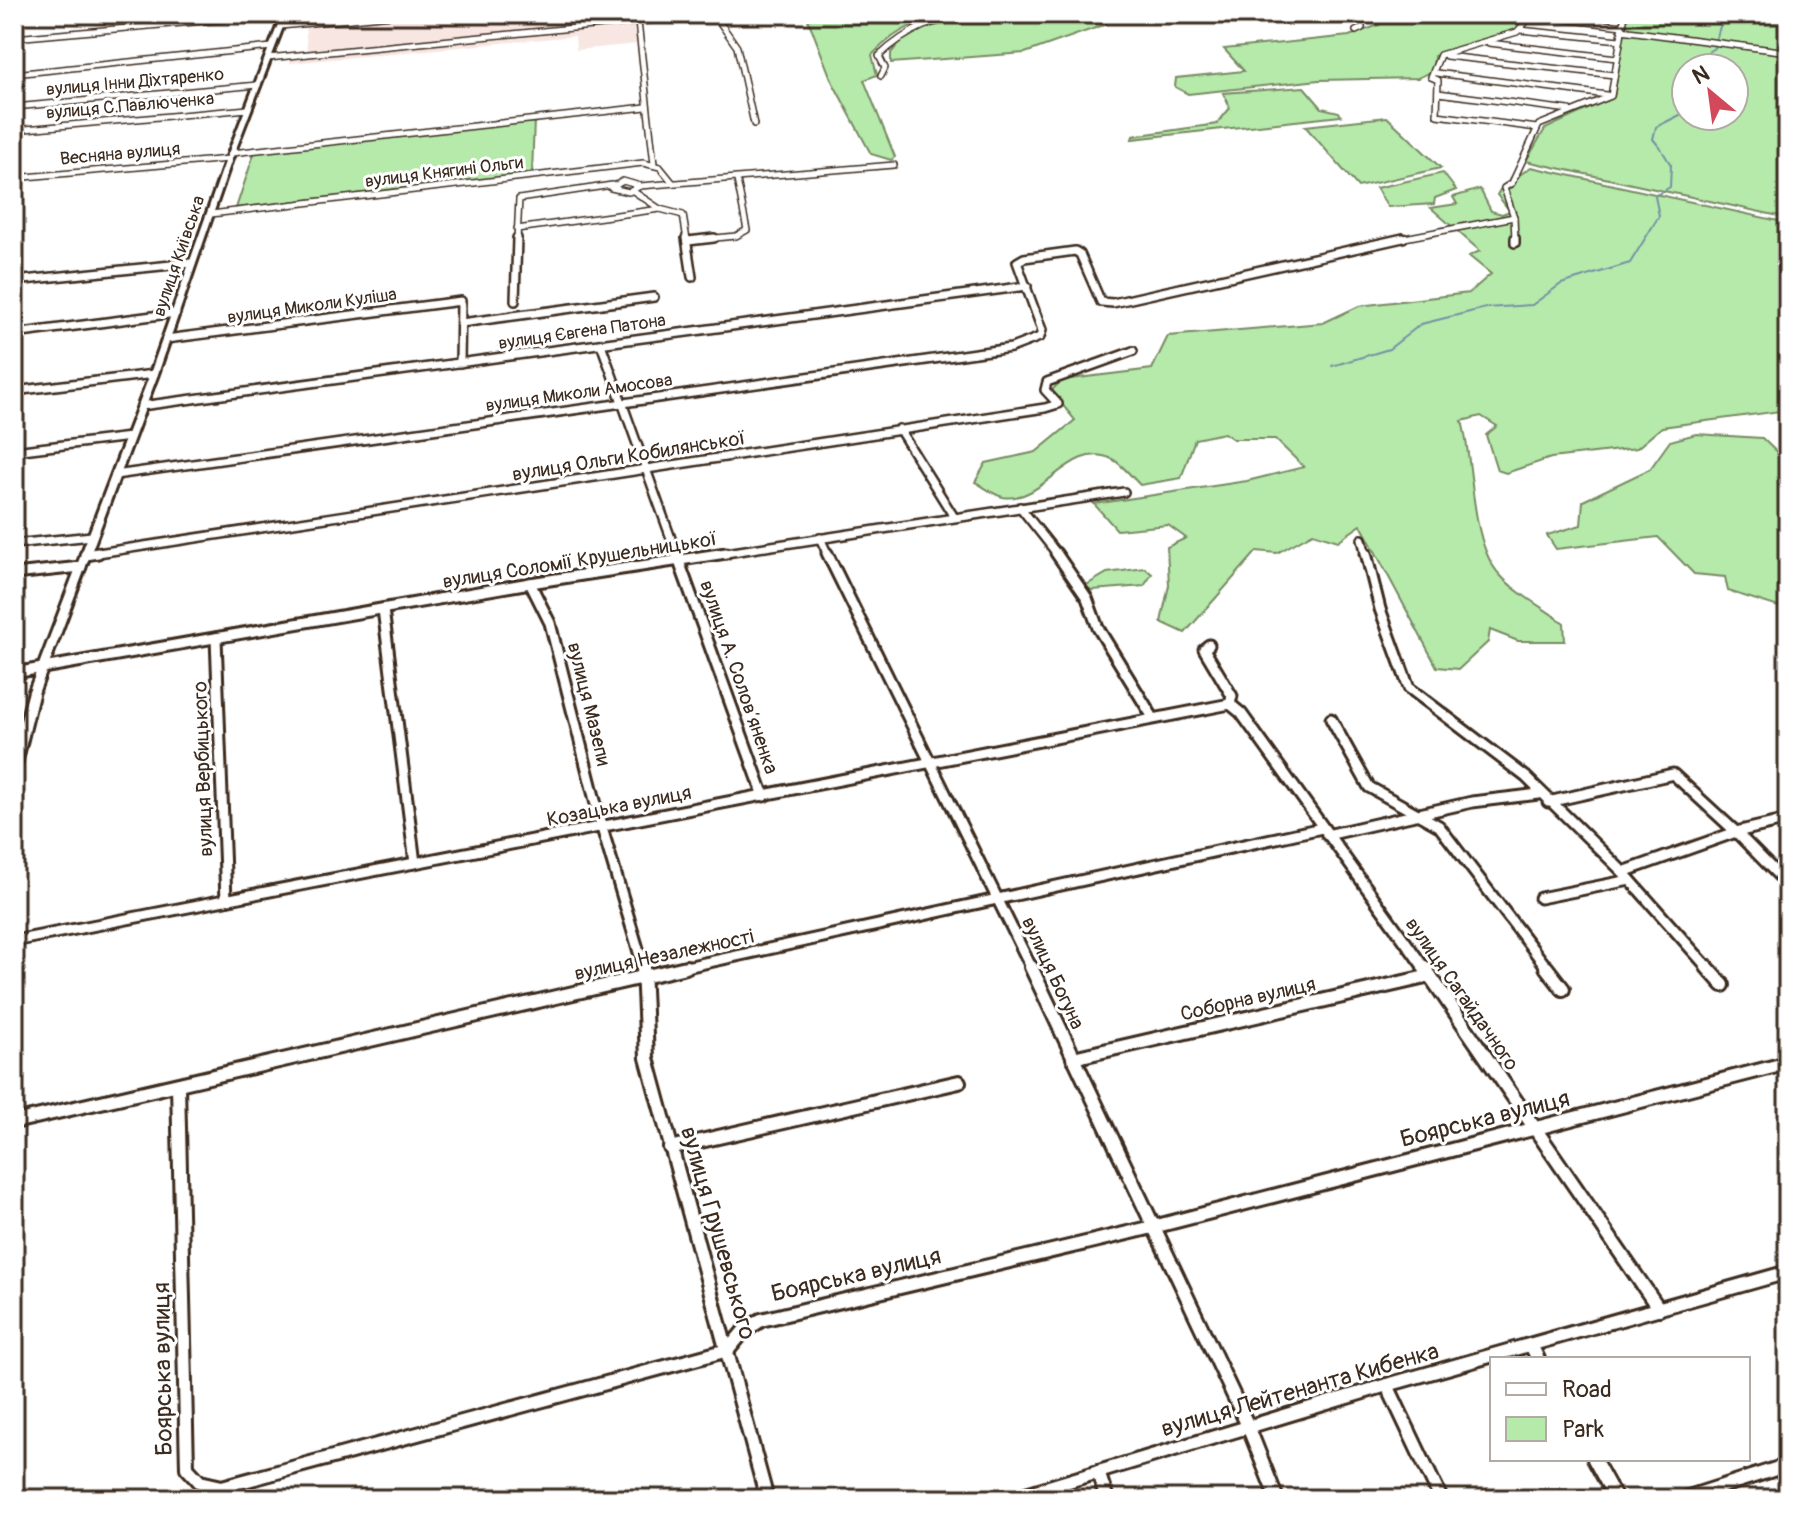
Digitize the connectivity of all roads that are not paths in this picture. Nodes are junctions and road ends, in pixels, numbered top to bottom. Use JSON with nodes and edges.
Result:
{"nodes":[{"id":1,"x":285,"y":14,"type":"edge"},
{"id":2,"x":402,"y":14,"type":"edge"},
{"id":3,"x":714,"y":14,"type":"edge"},
{"id":4,"x":974,"y":14,"type":"edge"},
{"id":5,"x":1354,"y":14,"type":"edge"},
{"id":6,"x":1528,"y":14,"type":"edge"},
{"id":7,"x":1625,"y":14,"type":"edge"},
{"id":8,"x":638,"y":22,"type":"junction"},
{"id":9,"x":281,"y":26,"type":"junction"},
{"id":10,"x":1622,"y":28,"type":"junction"},
{"id":11,"x":1520,"y":30,"type":"junction"},
{"id":12,"x":1356,"y":31,"type":"dead end"},
{"id":13,"x":14,"y":38,"type":"edge"},
{"id":14,"x":1620,"y":40,"type":"junction"},
{"id":15,"x":1482,"y":42,"type":"junction"},
{"id":16,"x":272,"y":47,"type":"junction"},
{"id":17,"x":1788,"y":52,"type":"edge"},
{"id":18,"x":1440,"y":55,"type":"junction"},
{"id":19,"x":268,"y":58,"type":"junction"},
{"id":20,"x":1617,"y":58,"type":"junction"},
{"id":21,"x":1436,"y":73,"type":"junction"},
{"id":22,"x":14,"y":74,"type":"edge"},
{"id":23,"x":1614,"y":75,"type":"junction"},
{"id":24,"x":881,"y":76,"type":"dead end"},
{"id":25,"x":258,"y":85,"type":"junction"},
{"id":26,"x":1438,"y":93,"type":"junction"},
{"id":27,"x":1611,"y":96,"type":"junction"},
{"id":28,"x":14,"y":107,"type":"edge"},
{"id":29,"x":646,"y":107,"type":"junction"},
{"id":30,"x":248,"y":109,"type":"junction"},
{"id":31,"x":1572,"y":111,"type":"junction"},
{"id":32,"x":754,"y":124,"type":"dead end"},
{"id":33,"x":1537,"y":128,"type":"junction"},
{"id":34,"x":14,"y":130,"type":"edge"},
{"id":35,"x":230,"y":156,"type":"junction"},
{"id":36,"x":654,"y":164,"type":"junction"},
{"id":37,"x":894,"y":165,"type":"dead end"},
{"id":38,"x":14,"y":178,"type":"edge"},
{"id":39,"x":737,"y":180,"type":"junction"},
{"id":40,"x":673,"y":183,"type":"junction"},
{"id":41,"x":612,"y":185,"type":"junction"},
{"id":42,"x":640,"y":186,"type":"junction"},
{"id":43,"x":633,"y":191,"type":"junction"},
{"id":44,"x":660,"y":209,"type":"junction"},
{"id":45,"x":211,"y":214,"type":"junction"},
{"id":46,"x":1514,"y":217,"type":"junction"},
{"id":47,"x":517,"y":229,"type":"junction"},
{"id":48,"x":688,"y":241,"type":"junction"},
{"id":49,"x":1515,"y":243,"type":"dead end"},
{"id":50,"x":191,"y":263,"type":"junction"},
{"id":51,"x":692,"y":277,"type":"dead end"},
{"id":52,"x":14,"y":281,"type":"edge"},
{"id":53,"x":1027,"y":286,"type":"junction"},
{"id":54,"x":654,"y":297,"type":"dead end"},
{"id":55,"x":515,"y":301,"type":"dead end"},
{"id":56,"x":176,"y":313,"type":"junction"},
{"id":57,"x":461,"y":323,"type":"junction"},
{"id":58,"x":14,"y":334,"type":"edge"},
{"id":59,"x":166,"y":339,"type":"junction"},
{"id":60,"x":601,"y":344,"type":"junction"},
{"id":61,"x":1133,"y":351,"type":"dead end"},
{"id":62,"x":460,"y":363,"type":"junction"},
{"id":63,"x":154,"y":374,"type":"junction"},
{"id":64,"x":14,"y":391,"type":"edge"},
{"id":65,"x":621,"y":403,"type":"junction"},
{"id":66,"x":141,"y":406,"type":"junction"},
{"id":67,"x":899,"y":429,"type":"junction"},
{"id":68,"x":130,"y":437,"type":"junction"},
{"id":69,"x":14,"y":451,"type":"edge"},
{"id":70,"x":647,"y":469,"type":"junction"},
{"id":71,"x":115,"y":475,"type":"junction"},
{"id":72,"x":1124,"y":492,"type":"dead end"},
{"id":73,"x":1020,"y":507,"type":"junction"},
{"id":74,"x":954,"y":517,"type":"junction"},
{"id":75,"x":92,"y":536,"type":"junction"},
{"id":76,"x":820,"y":538,"type":"junction"},
{"id":77,"x":1362,"y":539,"type":"dead end"},
{"id":78,"x":14,"y":544,"type":"edge"},
{"id":79,"x":680,"y":559,"type":"junction"},
{"id":80,"x":83,"y":561,"type":"junction"},
{"id":81,"x":14,"y":574,"type":"edge"},
{"id":82,"x":530,"y":583,"type":"junction"},
{"id":83,"x":383,"y":609,"type":"junction"},
{"id":84,"x":216,"y":638,"type":"junction"},
{"id":85,"x":1209,"y":645,"type":"dead end"},
{"id":86,"x":43,"y":667,"type":"junction"},
{"id":87,"x":14,"y":673,"type":"edge"},
{"id":88,"x":1230,"y":704,"type":"junction"},
{"id":89,"x":1152,"y":716,"type":"junction"},
{"id":90,"x":1331,"y":719,"type":"dead end"},
{"id":91,"x":930,"y":763,"type":"junction"},
{"id":92,"x":14,"y":768,"type":"edge"},
{"id":93,"x":1539,"y":794,"type":"junction"},
{"id":94,"x":764,"y":796,"type":"junction"},
{"id":95,"x":1548,"y":802,"type":"junction"},
{"id":96,"x":1422,"y":813,"type":"junction"},
{"id":97,"x":1788,"y":820,"type":"edge"},
{"id":98,"x":602,"y":828,"type":"junction"},
{"id":99,"x":1325,"y":831,"type":"junction"},
{"id":100,"x":1736,"y":832,"type":"junction"},
{"id":101,"x":415,"y":863,"type":"junction"},
{"id":102,"x":1626,"y":876,"type":"junction"},
{"id":103,"x":1788,"y":885,"type":"edge"},
{"id":104,"x":1540,"y":898,"type":"dead end"},
{"id":105,"x":226,"y":900,"type":"junction"},
{"id":106,"x":999,"y":900,"type":"junction"},
{"id":107,"x":14,"y":941,"type":"edge"},
{"id":108,"x":646,"y":976,"type":"junction"},
{"id":109,"x":1430,"y":976,"type":"junction"},
{"id":110,"x":1723,"y":985,"type":"dead end"},
{"id":111,"x":1563,"y":989,"type":"dead end"},
{"id":112,"x":1073,"y":1058,"type":"junction"},
{"id":113,"x":1788,"y":1063,"type":"edge"},
{"id":114,"x":959,"y":1082,"type":"dead end"},
{"id":115,"x":178,"y":1085,"type":"junction"},
{"id":116,"x":14,"y":1122,"type":"edge"},
{"id":117,"x":1533,"y":1129,"type":"junction"},
{"id":118,"x":670,"y":1148,"type":"junction"},
{"id":119,"x":1153,"y":1227,"type":"junction"},
{"id":120,"x":1788,"y":1272,"type":"edge"},
{"id":121,"x":1659,"y":1309,"type":"junction"},
{"id":122,"x":728,"y":1350,"type":"junction"},
{"id":123,"x":1535,"y":1353,"type":"edge"},
{"id":124,"x":1490,"y":1363,"type":"edge"},
{"id":125,"x":1387,"y":1385,"type":"junction"},
{"id":126,"x":1248,"y":1426,"type":"junction"},
{"id":127,"x":1595,"y":1461,"type":"edge"},
{"id":128,"x":1788,"y":1465,"type":"edge"},
{"id":129,"x":1098,"y":1472,"type":"junction"},
{"id":130,"x":767,"y":1499,"type":"edge"},
{"id":131,"x":1009,"y":1499,"type":"edge"},
{"id":132,"x":1107,"y":1499,"type":"edge"},
{"id":133,"x":1277,"y":1499,"type":"edge"},
{"id":134,"x":1441,"y":1499,"type":"edge"},
{"id":135,"x":1616,"y":1499,"type":"edge"},
{"id":136,"x":1682,"y":1499,"type":"edge"}],
"edges":[{"from":1,"to":9,"type":"street","name":"вулиця Київська"},
{"from":1,"to":13,"type":"street"},
{"from":2,"to":9,"type":"street"},
{"from":3,"to":8,"type":"street"},
{"from":3,"to":32,"type":"street"},
{"from":4,"to":24,"type":"street"},
{"from":5,"to":12,"type":"street"},
{"from":6,"to":10,"type":"street"},
{"from":6,"to":11,"type":"street"},
{"from":7,"to":10,"type":"street"},
{"from":8,"to":19,"type":"street"},
{"from":8,"to":29,"type":"street"},
{"from":9,"to":16,"type":"street","name":"вулиця Київська"},
{"from":10,"to":14,"type":"street"},
{"from":10,"to":17,"type":"street"},
{"from":11,"to":14,"type":"street"},
{"from":11,"to":15,"type":"street"},
{"from":14,"to":20,"type":"street"},
{"from":15,"to":18,"type":"street"},
{"from":15,"to":20,"type":"street"},
{"from":16,"to":19,"type":"street","name":"вулиця Київська"},
{"from":16,"to":22,"type":"street"},
{"from":18,"to":21,"type":"street"},
{"from":18,"to":23,"type":"street"},
{"from":19,"to":25,"type":"street","name":"вулиця Київська"},
{"from":20,"to":23,"type":"street"},
{"from":21,"to":26,"type":"street"},
{"from":21,"to":27,"type":"street"},
{"from":23,"to":27,"type":"street"},
{"from":25,"to":28,"type":"street","name":"вулиця Інни Діхтяренко"},
{"from":25,"to":30,"type":"street","name":"вулиця Київська"},
{"from":26,"to":31,"type":"street"},
{"from":26,"to":33,"type":"street"},
{"from":27,"to":31,"type":"street"},
{"from":29,"to":35,"type":"street","name":"Весняна вулиця"},
{"from":29,"to":36,"type":"street"},
{"from":30,"to":34,"type":"street","name":"вулиця С.Павлюченка"},
{"from":30,"to":35,"type":"street","name":"вулиця Київська"},
{"from":31,"to":33,"type":"street"},
{"from":33,"to":46,"type":"street"},
{"from":35,"to":38,"type":"street","name":"Весняна вулиця"},
{"from":35,"to":45,"type":"street","name":"вулиця Київська"},
{"from":36,"to":40,"type":"street"},
{"from":36,"to":45,"type":"street","name":"вулиця Княгині Ольги"},
{"from":37,"to":39,"type":"street"},
{"from":39,"to":40,"type":"street"},
{"from":39,"to":48,"type":"street"},
{"from":40,"to":42,"type":"street"},
{"from":41,"to":42,"type":"street"},
{"from":41,"to":43,"type":"street"},
{"from":41,"to":47,"type":"street"},
{"from":42,"to":43,"type":"street"},
{"from":43,"to":44,"type":"street"},
{"from":44,"to":47,"type":"street"},
{"from":44,"to":48,"type":"street"},
{"from":45,"to":50,"type":"street","name":"вулиця Київська"},
{"from":46,"to":49,"type":"street"},
{"from":46,"to":53,"type":"street"},
{"from":47,"to":55,"type":"street"},
{"from":48,"to":51,"type":"street"},
{"from":50,"to":52,"type":"street"},
{"from":50,"to":56,"type":"street","name":"вулиця Київська"},
{"from":53,"to":60,"type":"street","name":"вулиця Євгена Патона"},
{"from":53,"to":65,"type":"street","name":"вулиця Миколи Амосова"},
{"from":54,"to":57,"type":"street"},
{"from":56,"to":58,"type":"street"},
{"from":56,"to":59,"type":"street","name":"вулиця Київська"},
{"from":57,"to":59,"type":"street","name":"вулиця Миколи Куліша"},
{"from":57,"to":62,"type":"street"},
{"from":59,"to":63,"type":"street","name":"вулиця Київська"},
{"from":60,"to":62,"type":"street","name":"вулиця Євгена Патона"},
{"from":60,"to":65,"type":"street","name":"вулиця А. Соловʼяненка"},
{"from":61,"to":67,"type":"street","name":"вулиця Ольги Кобилянської"},
{"from":62,"to":66,"type":"street","name":"вулиця Євгена Патона"},
{"from":63,"to":64,"type":"street"},
{"from":63,"to":66,"type":"street","name":"вулиця Київська"},
{"from":65,"to":70,"type":"street","name":"вулиця А. Соловʼяненка"},
{"from":65,"to":71,"type":"street","name":"вулиця Миколи Амосова"},
{"from":66,"to":68,"type":"street","name":"вулиця Київська"},
{"from":67,"to":70,"type":"street","name":"вулиця Ольги Кобилянської"},
{"from":67,"to":74,"type":"street"},
{"from":68,"to":69,"type":"street"},
{"from":68,"to":71,"type":"street","name":"вулиця Київська"},
{"from":70,"to":79,"type":"street","name":"вулиця А. Соловʼяненка"},
{"from":70,"to":80,"type":"street","name":"вулиця Ольги Кобилянської"},
{"from":71,"to":75,"type":"street","name":"вулиця Київська"},
{"from":72,"to":73,"type":"street","name":"вулиця Соломії Крушельницької"},
{"from":73,"to":74,"type":"street","name":"вулиця Соломії Крушельницької"},
{"from":73,"to":89,"type":"street"},
{"from":74,"to":76,"type":"street","name":"вулиця Соломії Крушельницької"},
{"from":75,"to":78,"type":"street"},
{"from":75,"to":80,"type":"street","name":"вулиця Київська"},
{"from":76,"to":79,"type":"street","name":"вулиця Соломії Крушельницької"},
{"from":76,"to":91,"type":"street","name":"вулиця Богуна"},
{"from":77,"to":93,"type":"street"},
{"from":79,"to":82,"type":"street","name":"вулиця Соломії Крушельницької"},
{"from":79,"to":94,"type":"street","name":"вулиця А. Соловʼяненка"},
{"from":80,"to":81,"type":"street","name":"вулиця Ольги Кобилянської"},
{"from":80,"to":86,"type":"street","name":"вулиця Київська"},
{"from":82,"to":83,"type":"street","name":"вулиця Соломії Крушельницької"},
{"from":82,"to":98,"type":"street","name":"вулиця Мазепи"},
{"from":83,"to":84,"type":"street","name":"вулиця Соломії Крушельницької"},
{"from":83,"to":101,"type":"street"},
{"from":84,"to":86,"type":"street","name":"вулиця Соломії Крушельницької"},
{"from":84,"to":105,"type":"street","name":"вулиця Вербицького"},
{"from":85,"to":88,"type":"street","name":"вулиця Сагайдачного"},
{"from":86,"to":87,"type":"street","name":"вулиця Соломії Крушельницької"},
{"from":86,"to":92,"type":"street","name":"вулиця Київська"},
{"from":88,"to":89,"type":"street","name":"Козацька вулиця"},
{"from":88,"to":99,"type":"street","name":"вулиця Сагайдачного"},
{"from":89,"to":91,"type":"street","name":"Козацька вулиця"},
{"from":90,"to":96,"type":"street"},
{"from":91,"to":94,"type":"street","name":"Козацька вулиця"},
{"from":91,"to":106,"type":"street","name":"вулиця Богуна"},
{"from":93,"to":95,"type":"street"},
{"from":93,"to":96,"type":"street","name":"вулиця Незалежності"},
{"from":94,"to":98,"type":"street","name":"Козацька вулиця"},
{"from":95,"to":100,"type":"street"},
{"from":95,"to":102,"type":"street"},
{"from":96,"to":99,"type":"street","name":"вулиця Незалежності"},
{"from":96,"to":111,"type":"street"},
{"from":97,"to":100,"type":"street"},
{"from":98,"to":101,"type":"street","name":"Козацька вулиця"},
{"from":98,"to":108,"type":"street","name":"вулиця Мазепи"},
{"from":99,"to":106,"type":"street","name":"вулиця Незалежності"},
{"from":99,"to":109,"type":"street","name":"вулиця Сагайдачного"},
{"from":100,"to":102,"type":"street"},
{"from":100,"to":103,"type":"street"},
{"from":101,"to":105,"type":"street","name":"Козацька вулиця"},
{"from":102,"to":104,"type":"street"},
{"from":102,"to":110,"type":"street"},
{"from":105,"to":107,"type":"street","name":"Козацька вулиця"},
{"from":106,"to":108,"type":"street","name":"вулиця Незалежності"},
{"from":106,"to":112,"type":"street","name":"вулиця Богуна"},
{"from":108,"to":115,"type":"street","name":"вулиця Незалежності"},
{"from":108,"to":118,"type":"street","name":"вулиця Грушевського"},
{"from":109,"to":112,"type":"street","name":"Соборна вулиця"},
{"from":109,"to":117,"type":"street","name":"вулиця Сагайдачного"},
{"from":112,"to":119,"type":"street","name":"вулиця Богуна"},
{"from":113,"to":117,"type":"street","name":"Боярська вулиця"},
{"from":114,"to":118,"type":"street"},
{"from":115,"to":116,"type":"street","name":"вулиця Незалежності"},
{"from":115,"to":122,"type":"street","name":"Боярська вулиця"},
{"from":117,"to":119,"type":"street","name":"Боярська вулиця"},
{"from":117,"to":121,"type":"street","name":"вулиця Сагайдачного"},
{"from":118,"to":122,"type":"street","name":"вулиця Грушевського"},
{"from":119,"to":122,"type":"street","name":"Боярська вулиця"},
{"from":119,"to":126,"type":"street","name":"вулиця Богуна"},
{"from":120,"to":121,"type":"street","name":"вулиця Лейтенанта Кибенка"},
{"from":121,"to":123,"type":"street","name":"вулиця Лейтенанта Кибенка"},
{"from":122,"to":130,"type":"street","name":"вулиця Грушевського"},
{"from":124,"to":125,"type":"street","name":"вулиця Лейтенанта Кибенка"},
{"from":125,"to":126,"type":"street","name":"вулиця Лейтенанта Кибенка"},
{"from":125,"to":134,"type":"street"},
{"from":126,"to":129,"type":"street","name":"вулиця Лейтенанта Кибенка"},
{"from":126,"to":133,"type":"street","name":"вулиця Богуна"},
{"from":127,"to":135,"type":"street"},
{"from":128,"to":136,"type":"street"},
{"from":129,"to":131,"type":"street","name":"вулиця Лейтенанта Кибенка"},
{"from":129,"to":132,"type":"street"}]}
